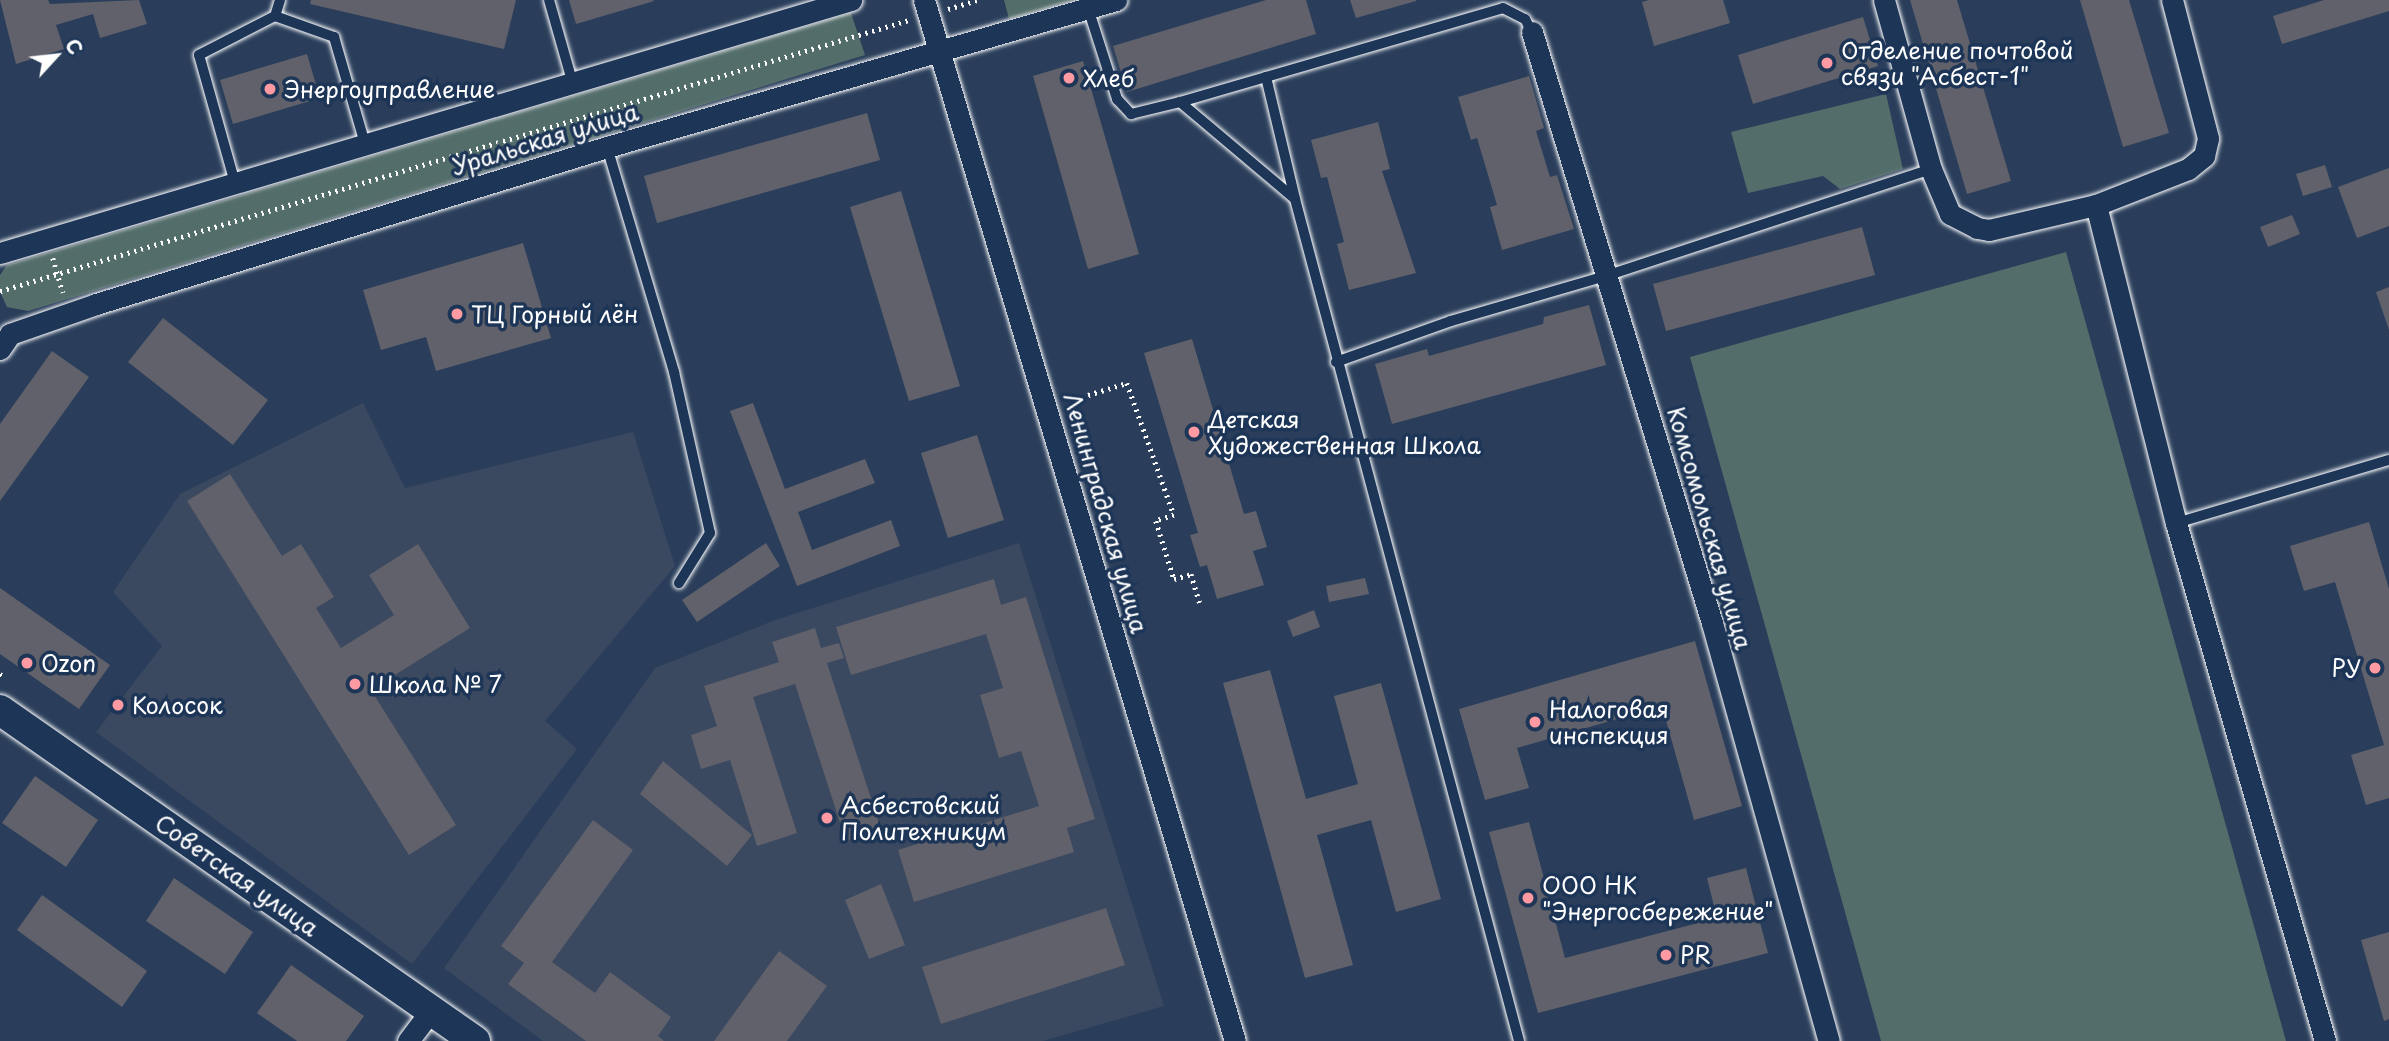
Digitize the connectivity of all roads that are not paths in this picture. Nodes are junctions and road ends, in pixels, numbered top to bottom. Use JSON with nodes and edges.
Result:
{"nodes":[{"id":1,"x":280,"y":0,"type":"edge"},
{"id":2,"x":550,"y":0,"type":"edge"},
{"id":3,"x":851,"y":0,"type":"edge"},
{"id":4,"x":1116,"y":0,"type":"edge"},
{"id":5,"x":1884,"y":0,"type":"edge"},
{"id":6,"x":2172,"y":0,"type":"edge"},
{"id":7,"x":926,"y":8,"type":"edge"},
{"id":8,"x":1088,"y":8,"type":"junction"},
{"id":9,"x":275,"y":16,"type":"junction"},
{"id":10,"x":1532,"y":32,"type":"joint"},
{"id":11,"x":938,"y":51,"type":"junction"},
{"id":12,"x":1266,"y":77,"type":"junction"},
{"id":13,"x":572,"y":80,"type":"junction"},
{"id":14,"x":1180,"y":102,"type":"junction"},
{"id":15,"x":365,"y":144,"type":"junction"},
{"id":16,"x":607,"y":147,"type":"junction"},
{"id":17,"x":1931,"y":169,"type":"junction"},
{"id":18,"x":234,"y":183,"type":"junction"},
{"id":19,"x":1296,"y":199,"type":"junction"},
{"id":20,"x":2096,"y":205,"type":"junction"},
{"id":21,"x":0,"y":253,"type":"edge"},
{"id":22,"x":1609,"y":275,"type":"junction"},
{"id":23,"x":3,"y":335,"type":"edge"},
{"id":24,"x":1336,"y":362,"type":"junction"},
{"id":25,"x":2389,"y":460,"type":"edge"},
{"id":26,"x":2176,"y":523,"type":"junction"},
{"id":27,"x":679,"y":583,"type":"dead end"},
{"id":28,"x":0,"y":710,"type":"edge"},
{"id":29,"x":430,"y":1010,"type":"junction"},
{"id":30,"x":408,"y":1041,"type":"edge"},
{"id":31,"x":475,"y":1041,"type":"edge"},
{"id":32,"x":1235,"y":1041,"type":"edge"},
{"id":33,"x":1519,"y":1041,"type":"edge"},
{"id":34,"x":1829,"y":1041,"type":"edge"},
{"id":35,"x":2325,"y":1041,"type":"edge"}],
"edges":[{"from":1,"to":9,"type":"lane"},
{"from":2,"to":13,"type":"lane"},
{"from":3,"to":13,"type":"street","name":"Уральская улица"},
{"from":4,"to":8,"type":"street","name":"Уральская улица"},
{"from":5,"to":17,"type":"street"},
{"from":6,"to":20,"type":"street"},
{"from":7,"to":11,"type":"street","name":"Ленинградская улица"},
{"from":8,"to":11,"type":"street","name":"Уральская улица"},
{"from":8,"to":14,"type":"lane"},
{"from":9,"to":15,"type":"lane"},
{"from":9,"to":18,"type":"lane"},
{"from":10,"to":12,"type":"lane"},
{"from":10,"to":22,"type":"street","name":"Комсомольская улица"},
{"from":11,"to":16,"type":"street","name":"Уральская улица"},
{"from":11,"to":32,"type":"street","name":"Ленинградская улица"},
{"from":12,"to":14,"type":"lane"},
{"from":12,"to":19,"type":"lane"},
{"from":13,"to":15,"type":"street","name":"Уральская улица"},
{"from":14,"to":19,"type":"lane"},
{"from":15,"to":18,"type":"street","name":"Уральская улица"},
{"from":16,"to":23,"type":"street","name":"Уральская улица"},
{"from":16,"to":27,"type":"lane"},
{"from":17,"to":20,"type":"street"},
{"from":17,"to":22,"type":"lane"},
{"from":18,"to":21,"type":"street","name":"Уральская улица"},
{"from":19,"to":24,"type":"lane"},
{"from":20,"to":26,"type":"street"},
{"from":22,"to":24,"type":"lane"},
{"from":22,"to":34,"type":"street","name":"Комсомольская улица"},
{"from":24,"to":33,"type":"lane"},
{"from":25,"to":26,"type":"lane"},
{"from":26,"to":35,"type":"street"},
{"from":28,"to":29,"type":"street","name":"Советская улица"},
{"from":29,"to":30,"type":"street"},
{"from":29,"to":31,"type":"street","name":"Советская улица"}]}
